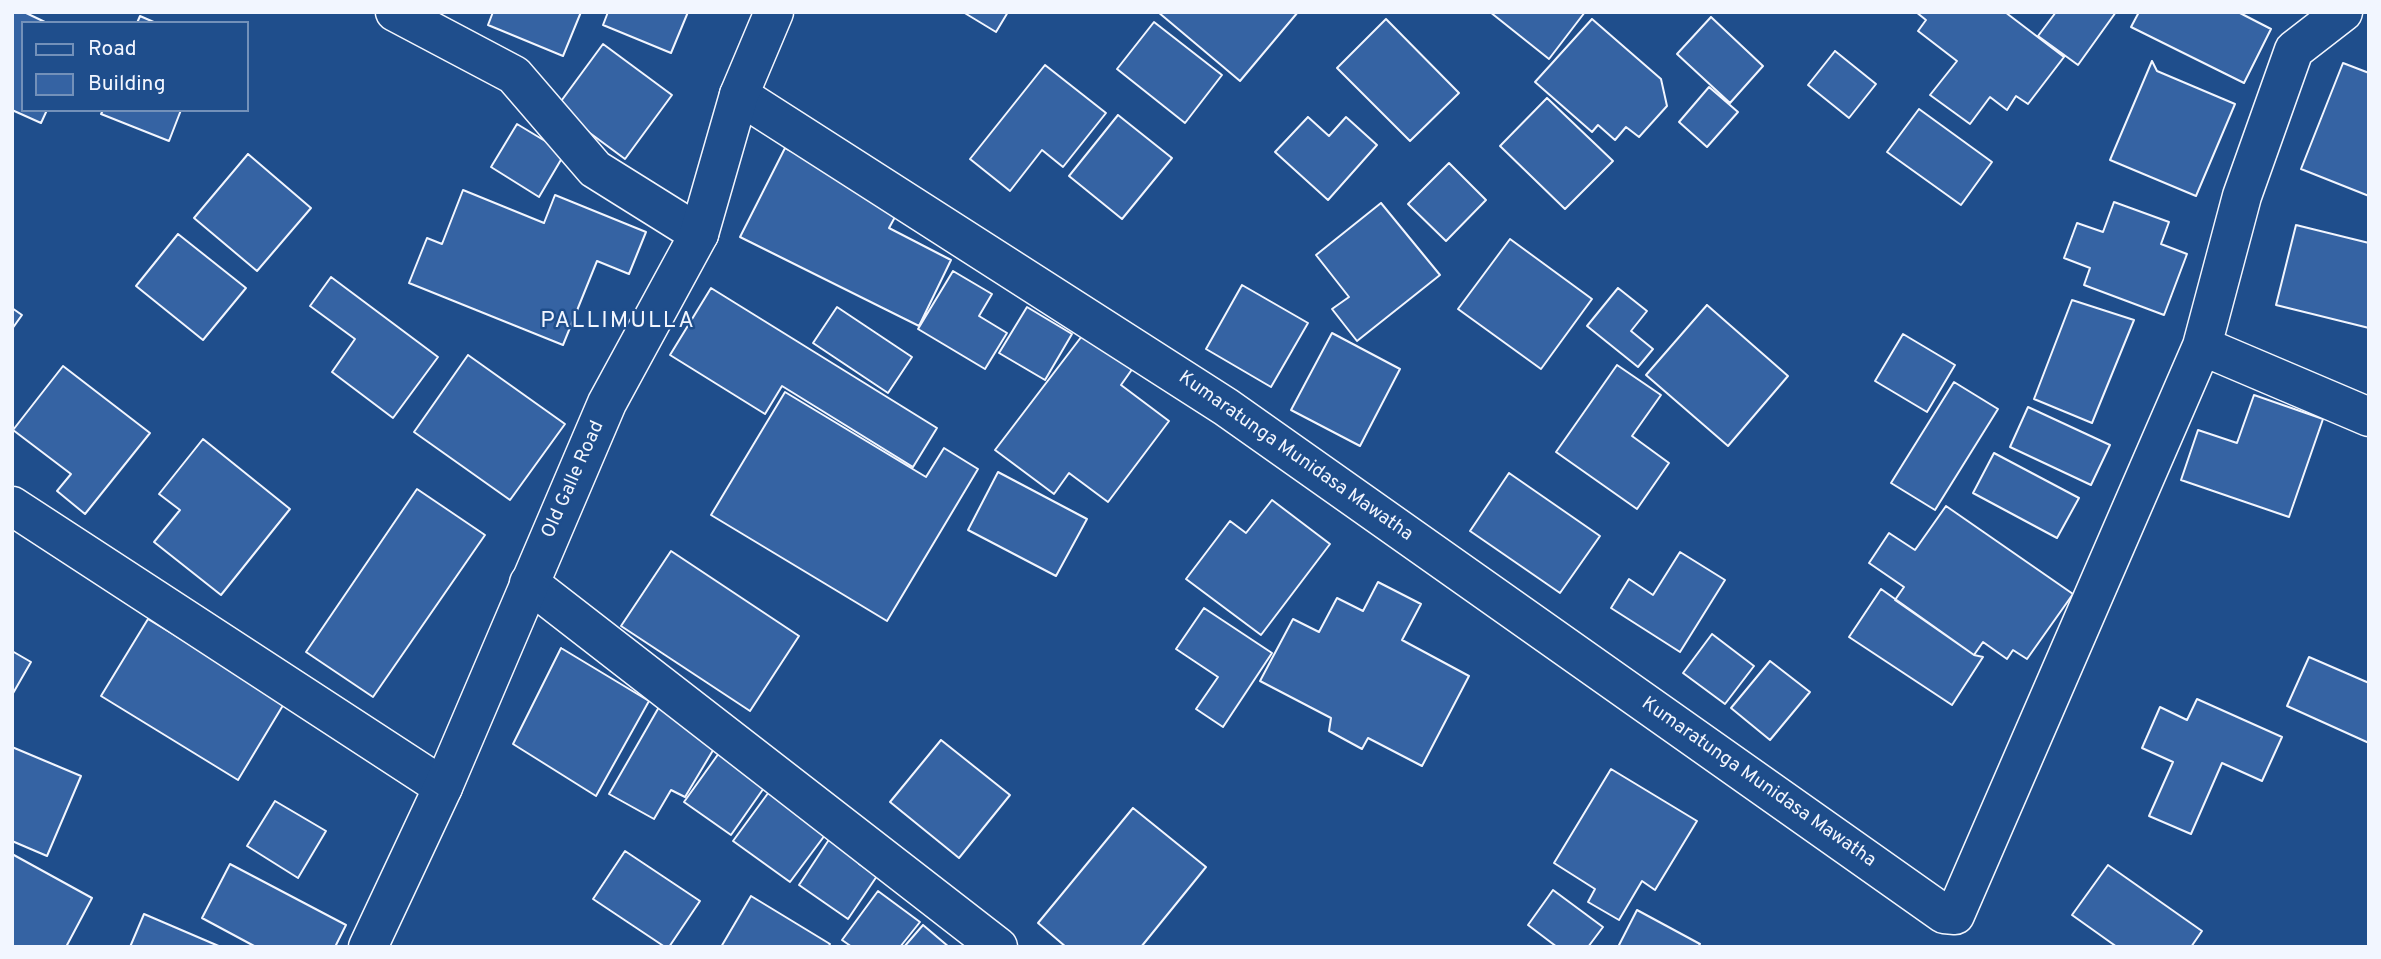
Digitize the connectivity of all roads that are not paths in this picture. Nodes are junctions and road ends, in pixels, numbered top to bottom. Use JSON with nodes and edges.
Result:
{"nodes":[{"id":1,"x":395,"y":12,"type":"edge"},
{"id":2,"x":774,"y":12,"type":"edge"},
{"id":3,"x":2343,"y":12,"type":"edge"},
{"id":4,"x":739,"y":95,"type":"junction"},
{"id":5,"x":699,"y":234,"type":"junction"},
{"id":6,"x":2202,"y":346,"type":"junction"},
{"id":7,"x":2369,"y":417,"type":"edge"},
{"id":8,"x":12,"y":506,"type":"edge"},
{"id":9,"x":529,"y":583,"type":"junction"},
{"id":10,"x":443,"y":787,"type":"junction"},
{"id":11,"x":368,"y":947,"type":"edge"},
{"id":12,"x":998,"y":947,"type":"edge"}],
"edges":[{"from":1,"to":5,"type":"main road"},
{"from":2,"to":4,"type":"main road","name":"Old Galle Road"},
{"from":3,"to":6,"type":"main road","name":"Kumaratunga Munidasa Mawatha"},
{"from":4,"to":5,"type":"main road","name":"Old Galle Road"},
{"from":4,"to":6,"type":"main road","name":"Kumaratunga Munidasa Mawatha"},
{"from":5,"to":9,"type":"main road","name":"Old Galle Road"},
{"from":6,"to":7,"type":"main road"},
{"from":8,"to":10,"type":"main road"},
{"from":9,"to":10,"type":"main road","name":"Old Galle Road"},
{"from":9,"to":12,"type":"main road"},
{"from":10,"to":11,"type":"main road","name":"Old Galle Road"}]}
